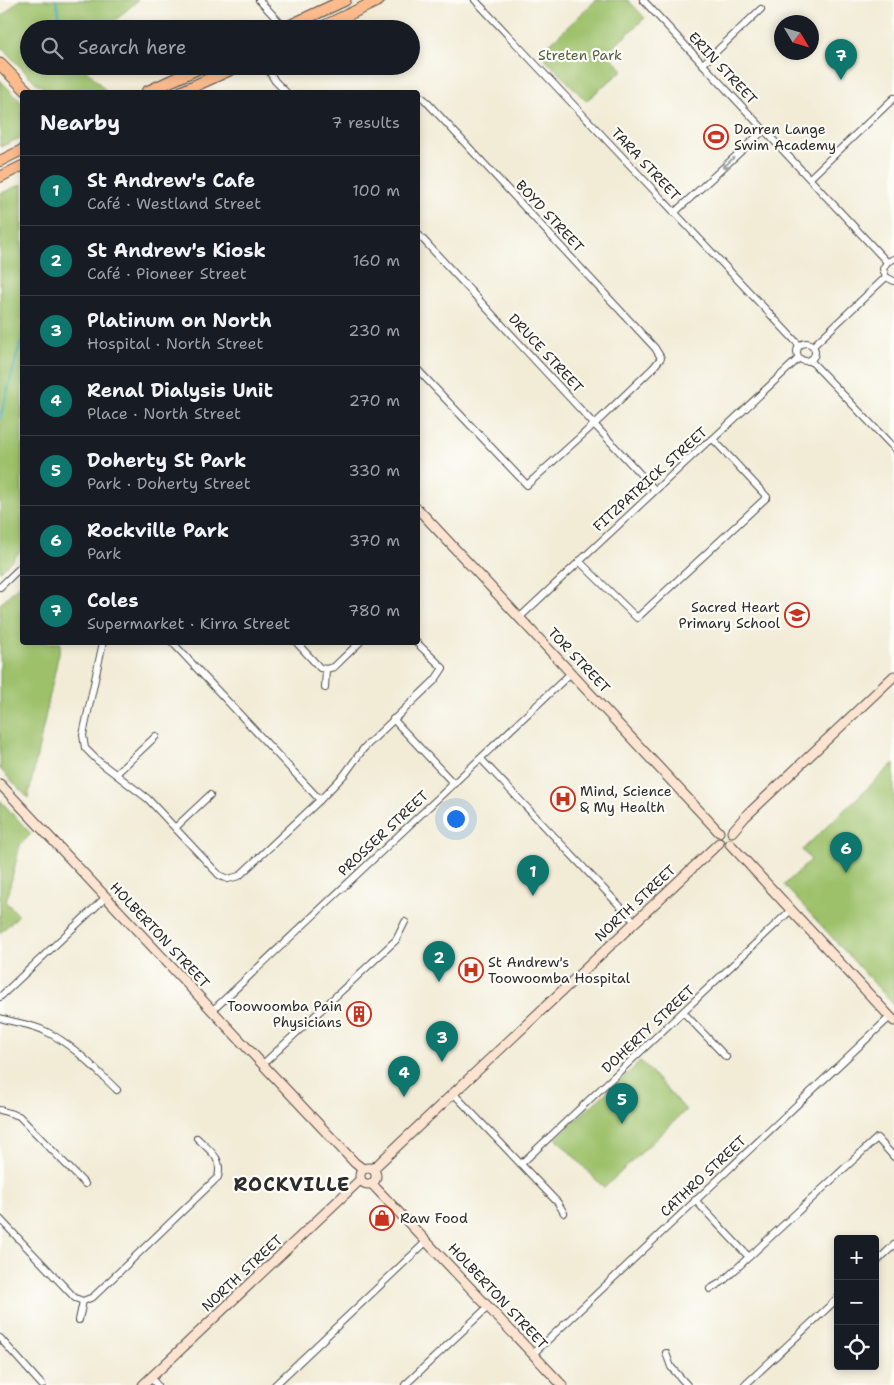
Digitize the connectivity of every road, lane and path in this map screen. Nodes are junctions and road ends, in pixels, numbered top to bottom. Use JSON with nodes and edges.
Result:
{"nodes":[{"id":1,"x":259,"y":0,"type":"edge"},
{"id":2,"x":345,"y":0,"type":"edge"},
{"id":3,"x":379,"y":0,"type":"edge"},
{"id":4,"x":475,"y":0,"type":"edge"},
{"id":5,"x":643,"y":0,"type":"edge"},
{"id":6,"x":761,"y":9,"type":"dead end"},
{"id":7,"x":277,"y":20,"type":"edge"},
{"id":8,"x":301,"y":20,"type":"edge"},
{"id":9,"x":337,"y":20,"type":"edge"},
{"id":10,"x":0,"y":64,"type":"edge"},
{"id":11,"x":703,"y":64,"type":"junction"},
{"id":12,"x":184,"y":75,"type":"edge"},
{"id":13,"x":218,"y":75,"type":"edge"},
{"id":14,"x":271,"y":75,"type":"edge"},
{"id":15,"x":26,"y":90,"type":"edge"},
{"id":16,"x":151,"y":90,"type":"edge"},
{"id":17,"x":185,"y":90,"type":"edge"},
{"id":18,"x":284,"y":90,"type":"edge"},
{"id":19,"x":420,"y":96,"type":"edge"},
{"id":20,"x":894,"y":98,"type":"edge"},
{"id":21,"x":764,"y":130,"type":"junction"},
{"id":22,"x":20,"y":151,"type":"edge"},
{"id":23,"x":0,"y":161,"type":"edge"},
{"id":24,"x":20,"y":167,"type":"edge"},
{"id":25,"x":0,"y":177,"type":"edge"},
{"id":26,"x":810,"y":178,"type":"junction"},
{"id":27,"x":674,"y":213,"type":"junction"},
{"id":28,"x":420,"y":236,"type":"edge"},
{"id":29,"x":891,"y":260,"type":"edge"},
{"id":30,"x":886,"y":277,"type":"junction"},
{"id":31,"x":894,"y":281,"type":"edge"},
{"id":32,"x":799,"y":345,"type":"junction"},
{"id":33,"x":813,"y":346,"type":"junction"},
{"id":34,"x":799,"y":358,"type":"junction"},
{"id":35,"x":810,"y":360,"type":"junction"},
{"id":36,"x":420,"y":372,"type":"edge"},
{"id":37,"x":595,"y":424,"type":"junction"},
{"id":38,"x":713,"y":439,"type":"junction"},
{"id":39,"x":894,"y":448,"type":"edge"},
{"id":40,"x":655,"y":490,"type":"junction"},
{"id":41,"x":420,"y":511,"type":"edge"},
{"id":42,"x":580,"y":560,"type":"junction"},
{"id":43,"x":20,"y":568,"type":"edge"},
{"id":44,"x":0,"y":587,"type":"edge"},
{"id":45,"x":519,"y":618,"type":"junction"},
{"id":46,"x":102,"y":645,"type":"edge"},
{"id":47,"x":175,"y":645,"type":"edge"},
{"id":48,"x":299,"y":645,"type":"edge"},
{"id":49,"x":357,"y":645,"type":"edge"},
{"id":50,"x":419,"y":645,"type":"edge"},
{"id":51,"x":326,"y":669,"type":"junction"},
{"id":52,"x":571,"y":673,"type":"junction"},
{"id":53,"x":894,"y":676,"type":"edge"},
{"id":54,"x":324,"y":688,"type":"dead end"},
{"id":55,"x":393,"y":719,"type":"junction"},
{"id":56,"x":156,"y":736,"type":"dead end"},
{"id":57,"x":481,"y":759,"type":"junction"},
{"id":58,"x":116,"y":774,"type":"junction"},
{"id":59,"x":0,"y":784,"type":"edge"},
{"id":60,"x":454,"y":784,"type":"junction"},
{"id":61,"x":210,"y":795,"type":"dead end"},
{"id":62,"x":320,"y":800,"type":"junction"},
{"id":63,"x":176,"y":827,"type":"junction"},
{"id":64,"x":719,"y":832,"type":"junction"},
{"id":65,"x":732,"y":832,"type":"junction"},
{"id":66,"x":719,"y":843,"type":"junction"},
{"id":67,"x":730,"y":844,"type":"junction"},
{"id":68,"x":106,"y":897,"type":"junction"},
{"id":69,"x":791,"y":910,"type":"junction"},
{"id":70,"x":405,"y":922,"type":"dead end"},
{"id":71,"x":635,"y":922,"type":"junction"},
{"id":72,"x":0,"y":998,"type":"edge"},
{"id":73,"x":212,"y":1011,"type":"junction"},
{"id":74,"x":684,"y":1013,"type":"junction"},
{"id":75,"x":0,"y":1018,"type":"edge"},
{"id":76,"x":892,"y":1019,"type":"edge"},
{"id":77,"x":726,"y":1058,"type":"dead end"},
{"id":78,"x":262,"y":1065,"type":"junction"},
{"id":79,"x":116,"y":1090,"type":"dead end"},
{"id":80,"x":453,"y":1093,"type":"junction"},
{"id":81,"x":0,"y":1110,"type":"edge"},
{"id":82,"x":197,"y":1138,"type":"dead end"},
{"id":83,"x":894,"y":1157,"type":"edge"},
{"id":84,"x":521,"y":1164,"type":"junction"},
{"id":85,"x":363,"y":1169,"type":"junction"},
{"id":86,"x":373,"y":1169,"type":"junction"},
{"id":87,"x":360,"y":1180,"type":"junction"},
{"id":88,"x":85,"y":1184,"type":"dead end"},
{"id":89,"x":372,"y":1184,"type":"junction"},
{"id":90,"x":695,"y":1200,"type":"junction"},
{"id":91,"x":564,"y":1213,"type":"dead end"},
{"id":92,"x":0,"y":1219,"type":"edge"},
{"id":93,"x":428,"y":1241,"type":"junction"},
{"id":94,"x":894,"y":1246,"type":"edge"},
{"id":95,"x":748,"y":1256,"type":"junction"},
{"id":96,"x":879,"y":1259,"type":"edge"},
{"id":97,"x":710,"y":1289,"type":"dead end"},
{"id":98,"x":83,"y":1301,"type":"junction"},
{"id":99,"x":834,"y":1302,"type":"edge"},
{"id":100,"x":489,"y":1306,"type":"junction"},
{"id":101,"x":79,"y":1320,"type":"dead end"},
{"id":102,"x":0,"y":1338,"type":"edge"},
{"id":103,"x":666,"y":1353,"type":"dead end"},
{"id":104,"x":533,"y":1354,"type":"junction"},
{"id":105,"x":154,"y":1382,"type":"edge"},
{"id":106,"x":42,"y":1385,"type":"edge"},
{"id":107,"x":143,"y":1385,"type":"edge"},
{"id":108,"x":275,"y":1385,"type":"edge"},
{"id":109,"x":405,"y":1385,"type":"edge"},
{"id":110,"x":562,"y":1385,"type":"edge"},
{"id":111,"x":687,"y":1385,"type":"edge"},
{"id":112,"x":745,"y":1385,"type":"edge"}],
"edges":[{"from":1,"to":7,"type":"street"},
{"from":2,"to":8,"type":"highway"},
{"from":3,"to":9,"type":"highway"},
{"from":4,"to":27,"type":"street","name":"TARA STREET"},
{"from":5,"to":11,"type":"street","name":"ERIN STREET"},
{"from":6,"to":11,"type":"street"},
{"from":10,"to":15,"type":"highway"},
{"from":11,"to":21,"type":"street","name":"ERIN STREET"},
{"from":12,"to":16,"type":"highway"},
{"from":13,"to":17,"type":"highway"},
{"from":14,"to":18,"type":"street"},
{"from":19,"to":37,"type":"street","name":"BOYD STREET"},
{"from":20,"to":26,"type":"street"},
{"from":21,"to":26,"type":"street","name":"ERIN STREET"},
{"from":21,"to":27,"type":"street","one_way":true},
{"from":22,"to":23,"type":"main road"},
{"from":24,"to":25,"type":"main road"},
{"from":26,"to":29,"type":"street","name":"ERIN STREET"},
{"from":27,"to":32,"type":"street","name":"TARA STREET"},
{"from":28,"to":37,"type":"street","name":"DRUCE STREET"},
{"from":29,"to":30,"type":"street"},
{"from":30,"to":31,"type":"street"},
{"from":30,"to":33,"type":"street"},
{"from":32,"to":33,"type":"street"},
{"from":32,"to":34,"type":"street"},
{"from":33,"to":35,"type":"street"},
{"from":34,"to":35,"type":"street"},
{"from":34,"to":38,"type":"street","name":"FITZPATRICK STREET"},
{"from":35,"to":39,"type":"street"},
{"from":36,"to":37,"type":"street"},
{"from":37,"to":40,"type":"street","name":"DRUCE STREET"},
{"from":38,"to":40,"type":"street","name":"FITZPATRICK STREET"},
{"from":38,"to":42,"type":"street"},
{"from":40,"to":42,"type":"street","name":"FITZPATRICK STREET"},
{"from":41,"to":45,"type":"street","name":"TOR STREET"},
{"from":42,"to":45,"type":"street","name":"FITZPATRICK STREET"},
{"from":43,"to":44,"type":"street"},
{"from":45,"to":52,"type":"street","name":"TOR STREET"},
{"from":46,"to":58,"type":"street"},
{"from":47,"to":62,"type":"street"},
{"from":48,"to":51,"type":"street"},
{"from":49,"to":51,"type":"street"},
{"from":50,"to":55,"type":"street"},
{"from":51,"to":54,"type":"street"},
{"from":52,"to":57,"type":"street","name":"PROSSER STREET"},
{"from":52,"to":64,"type":"street","name":"TOR STREET"},
{"from":53,"to":65,"type":"street"},
{"from":55,"to":60,"type":"street"},
{"from":55,"to":62,"type":"street"},
{"from":56,"to":58,"type":"street"},
{"from":57,"to":60,"type":"street","name":"PROSSER STREET"},
{"from":57,"to":71,"type":"street"},
{"from":58,"to":63,"type":"street"},
{"from":59,"to":68,"type":"street","name":"HOLBERTON STREET"},
{"from":60,"to":73,"type":"street","name":"PROSSER STREET"},
{"from":61,"to":63,"type":"street"},
{"from":62,"to":63,"type":"street"},
{"from":64,"to":65,"type":"street"},
{"from":64,"to":66,"type":"street"},
{"from":65,"to":67,"type":"street"},
{"from":66,"to":67,"type":"street"},
{"from":66,"to":71,"type":"street","name":"NORTH STREET"},
{"from":67,"to":69,"type":"street"},
{"from":68,"to":72,"type":"street"},
{"from":68,"to":73,"type":"street","name":"HOLBERTON STREET"},
{"from":69,"to":74,"type":"street","name":"DOHERTY STREET"},
{"from":69,"to":76,"type":"street"},
{"from":70,"to":78,"type":"street"},
{"from":71,"to":80,"type":"street","name":"NORTH STREET"},
{"from":73,"to":78,"type":"street","name":"HOLBERTON STREET"},
{"from":74,"to":77,"type":"street"},
{"from":74,"to":84,"type":"street","name":"DOHERTY STREET"},
{"from":75,"to":79,"type":"street"},
{"from":76,"to":90,"type":"street","name":"CATHRO STREET"},
{"from":78,"to":85,"type":"street","name":"HOLBERTON STREET"},
{"from":80,"to":84,"type":"street"},
{"from":80,"to":86,"type":"street","name":"NORTH STREET"},
{"from":81,"to":88,"type":"street"},
{"from":82,"to":98,"type":"street"},
{"from":83,"to":95,"type":"street"},
{"from":84,"to":91,"type":"street"},
{"from":85,"to":86,"type":"street"},
{"from":85,"to":87,"type":"street"},
{"from":86,"to":89,"type":"street"},
{"from":87,"to":89,"type":"street"},
{"from":87,"to":105,"type":"street","name":"NORTH STREET"},
{"from":89,"to":93,"type":"street","name":"HOLBERTON STREET"},
{"from":90,"to":95,"type":"street"},
{"from":90,"to":104,"type":"street","name":"CATHRO STREET"},
{"from":92,"to":98,"type":"street"},
{"from":93,"to":100,"type":"street","name":"HOLBERTON STREET"},
{"from":93,"to":108,"type":"street"},
{"from":94,"to":96,"type":"street"},
{"from":95,"to":97,"type":"street"},
{"from":98,"to":101,"type":"street"},
{"from":99,"to":112,"type":"street"},
{"from":100,"to":104,"type":"street","name":"HOLBERTON STREET"},
{"from":100,"to":109,"type":"street"},
{"from":102,"to":106,"type":"street"},
{"from":103,"to":111,"type":"street"},
{"from":104,"to":110,"type":"street","name":"HOLBERTON STREET"},
{"from":105,"to":107,"type":"street","name":"NORTH STREET"}]}
